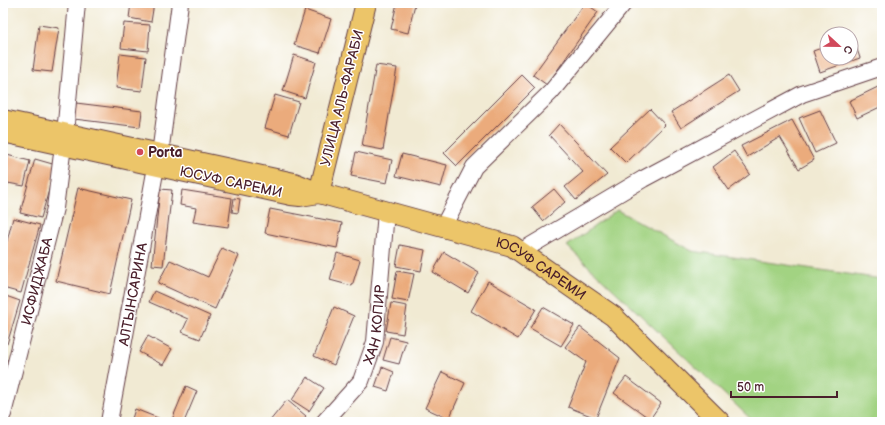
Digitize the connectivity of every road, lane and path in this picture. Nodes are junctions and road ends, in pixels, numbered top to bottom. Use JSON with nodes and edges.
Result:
{"nodes":[{"id":1,"x":77,"y":3,"type":"edge"},
{"id":2,"x":180,"y":3,"type":"edge"},
{"id":3,"x":366,"y":3,"type":"edge"},
{"id":4,"x":624,"y":3,"type":"edge"},
{"id":5,"x":882,"y":67,"type":"edge"},
{"id":6,"x":3,"y":120,"type":"edge"},
{"id":7,"x":3,"y":132,"type":"edge"},
{"id":8,"x":64,"y":140,"type":"junction"},
{"id":9,"x":158,"y":160,"type":"junction"},
{"id":10,"x":319,"y":193,"type":"junction"},
{"id":11,"x":386,"y":212,"type":"junction"},
{"id":12,"x":443,"y":227,"type":"junction"},
{"id":13,"x":520,"y":252,"type":"junction"},
{"id":14,"x":3,"y":414,"type":"edge"},
{"id":15,"x":109,"y":422,"type":"edge"},
{"id":16,"x":324,"y":422,"type":"edge"},
{"id":17,"x":720,"y":422,"type":"edge"}],
"edges":[{"from":1,"to":8,"type":"street","name":"ИСФИДЖАБА"},
{"from":2,"to":9,"type":"street","name":"АЛТЫНСАРИНА"},
{"from":3,"to":10,"type":"main road","name":"УЛИЦА АЛЬ-ФАРАБИ"},
{"from":4,"to":12,"type":"street"},
{"from":5,"to":13,"type":"street"},
{"from":6,"to":8,"type":"main road","name":"ЮСУФ САРЕМИ"},
{"from":7,"to":8,"type":"main road","name":"ЮСУФ САРЕМИ"},
{"from":8,"to":9,"type":"main road","name":"ЮСУФ САРЕМИ"},
{"from":8,"to":14,"type":"street","name":"ИСФИДЖАБА"},
{"from":9,"to":10,"type":"main road","name":"ЮСУФ САРЕМИ"},
{"from":9,"to":15,"type":"street","name":"АЛТЫНСАРИНА"},
{"from":10,"to":11,"type":"main road","name":"ЮСУФ САРЕМИ"},
{"from":11,"to":12,"type":"main road","name":"ЮСУФ САРЕМИ"},
{"from":11,"to":16,"type":"street","name":"ХАН КОПИР"},
{"from":12,"to":13,"type":"main road","name":"ЮСУФ САРЕМИ"},
{"from":13,"to":17,"type":"main road","name":"ЮСУФ САРЕМИ"}]}
